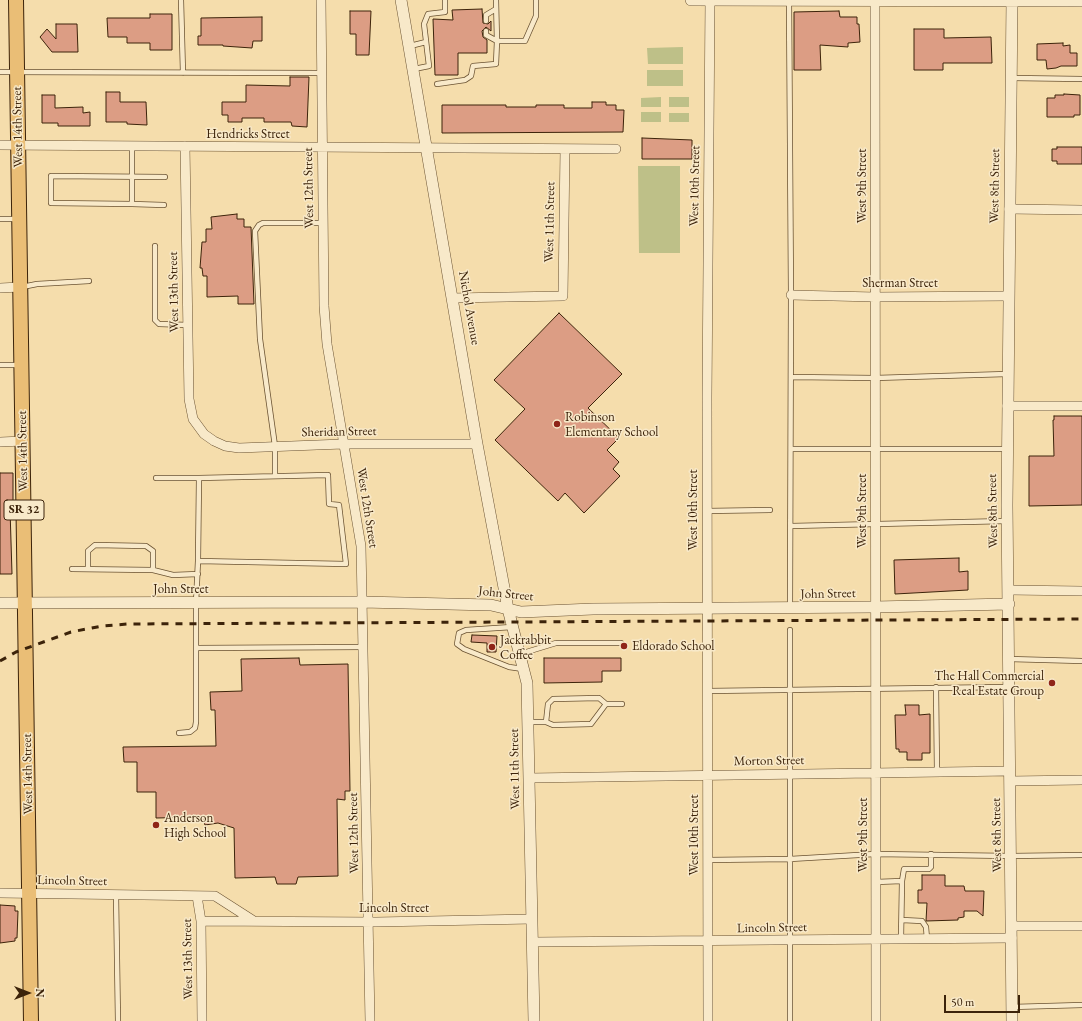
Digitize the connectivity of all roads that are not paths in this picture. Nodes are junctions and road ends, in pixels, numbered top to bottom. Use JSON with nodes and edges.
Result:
{"nodes":[{"id":1,"x":16,"y":0,"type":"edge"},
{"id":2,"x":181,"y":0,"type":"edge"},
{"id":3,"x":321,"y":0,"type":"edge"},
{"id":4,"x":402,"y":0,"type":"edge"},
{"id":5,"x":445,"y":0,"type":"edge"},
{"id":6,"x":496,"y":0,"type":"edge"},
{"id":7,"x":536,"y":0,"type":"edge"},
{"id":8,"x":691,"y":0,"type":"edge"},
{"id":9,"x":710,"y":0,"type":"edge"},
{"id":10,"x":789,"y":0,"type":"edge"},
{"id":11,"x":875,"y":0,"type":"edge"},
{"id":12,"x":930,"y":0,"type":"edge"},
{"id":13,"x":1012,"y":0,"type":"edge"},
{"id":14,"x":1082,"y":1,"type":"edge"},
{"id":15,"x":496,"y":8,"type":"junction"},
{"id":16,"x":486,"y":21,"type":"dead end"},
{"id":17,"x":486,"y":31,"type":"dead end"},
{"id":18,"x":497,"y":41,"type":"junction"},
{"id":19,"x":426,"y":42,"type":"junction"},
{"id":20,"x":410,"y":46,"type":"junction"},
{"id":21,"x":414,"y":69,"type":"junction"},
{"id":22,"x":0,"y":72,"type":"edge"},
{"id":23,"x":17,"y":73,"type":"junction"},
{"id":24,"x":183,"y":73,"type":"junction"},
{"id":25,"x":321,"y":73,"type":"junction"},
{"id":26,"x":1010,"y":78,"type":"junction"},
{"id":27,"x":1082,"y":79,"type":"edge"},
{"id":28,"x":437,"y":84,"type":"dead end"},
{"id":29,"x":0,"y":145,"type":"edge"},
{"id":30,"x":18,"y":145,"type":"junction"},
{"id":31,"x":132,"y":146,"type":"junction"},
{"id":32,"x":185,"y":146,"type":"junction"},
{"id":33,"x":321,"y":147,"type":"junction"},
{"id":34,"x":428,"y":148,"type":"junction"},
{"id":35,"x":565,"y":149,"type":"junction"},
{"id":36,"x":616,"y":149,"type":"dead end"},
{"id":37,"x":132,"y":177,"type":"junction"},
{"id":38,"x":165,"y":178,"type":"dead end"},
{"id":39,"x":132,"y":204,"type":"junction"},
{"id":40,"x":164,"y":205,"type":"dead end"},
{"id":41,"x":1009,"y":209,"type":"junction"},
{"id":42,"x":1082,"y":210,"type":"edge"},
{"id":43,"x":0,"y":219,"type":"edge"},
{"id":44,"x":19,"y":219,"type":"junction"},
{"id":45,"x":322,"y":223,"type":"junction"},
{"id":46,"x":155,"y":246,"type":"dead end"},
{"id":47,"x":89,"y":281,"type":"dead end"},
{"id":48,"x":20,"y":287,"type":"junction"},
{"id":49,"x":0,"y":288,"type":"edge"},
{"id":50,"x":791,"y":295,"type":"junction"},
{"id":51,"x":1008,"y":296,"type":"junction"},
{"id":52,"x":875,"y":297,"type":"junction"},
{"id":53,"x":452,"y":298,"type":"junction"},
{"id":54,"x":188,"y":325,"type":"junction"},
{"id":55,"x":0,"y":365,"type":"edge"},
{"id":56,"x":22,"y":365,"type":"junction"},
{"id":57,"x":1007,"y":374,"type":"junction"},
{"id":58,"x":791,"y":377,"type":"junction"},
{"id":59,"x":875,"y":378,"type":"junction"},
{"id":60,"x":1007,"y":406,"type":"junction"},
{"id":61,"x":1082,"y":406,"type":"edge"},
{"id":62,"x":204,"y":434,"type":"joint"},
{"id":63,"x":23,"y":441,"type":"junction"},
{"id":64,"x":0,"y":442,"type":"edge"},
{"id":65,"x":343,"y":444,"type":"junction"},
{"id":66,"x":477,"y":444,"type":"junction"},
{"id":67,"x":275,"y":446,"type":"junction"},
{"id":68,"x":791,"y":449,"type":"junction"},
{"id":69,"x":1007,"y":449,"type":"junction"},
{"id":70,"x":875,"y":450,"type":"junction"},
{"id":71,"x":275,"y":475,"type":"junction"},
{"id":72,"x":156,"y":478,"type":"dead end"},
{"id":73,"x":199,"y":478,"type":"junction"},
{"id":74,"x":770,"y":510,"type":"dead end"},
{"id":75,"x":706,"y":511,"type":"junction"},
{"id":76,"x":1007,"y":521,"type":"junction"},
{"id":77,"x":875,"y":525,"type":"junction"},
{"id":78,"x":791,"y":526,"type":"junction"},
{"id":79,"x":198,"y":561,"type":"junction"},
{"id":80,"x":72,"y":569,"type":"dead end"},
{"id":81,"x":88,"y":569,"type":"junction"},
{"id":82,"x":153,"y":570,"type":"junction"},
{"id":83,"x":198,"y":574,"type":"junction"},
{"id":84,"x":1009,"y":590,"type":"junction"},
{"id":85,"x":1082,"y":591,"type":"edge"},
{"id":86,"x":362,"y":602,"type":"junction"},
{"id":87,"x":0,"y":603,"type":"edge"},
{"id":88,"x":25,"y":603,"type":"junction"},
{"id":89,"x":196,"y":603,"type":"junction"},
{"id":90,"x":1009,"y":604,"type":"junction"},
{"id":91,"x":875,"y":607,"type":"junction"},
{"id":92,"x":790,"y":608,"type":"junction"},
{"id":93,"x":706,"y":609,"type":"junction"},
{"id":94,"x":508,"y":610,"type":"junction"},
{"id":95,"x":512,"y":624,"type":"junction"},
{"id":96,"x":790,"y":630,"type":"dead end"},
{"id":97,"x":621,"y":643,"type":"dead end"},
{"id":98,"x":363,"y":647,"type":"junction"},
{"id":99,"x":196,"y":648,"type":"junction"},
{"id":100,"x":520,"y":654,"type":"junction"},
{"id":101,"x":1009,"y":659,"type":"junction"},
{"id":102,"x":1082,"y":661,"type":"edge"},
{"id":103,"x":523,"y":669,"type":"junction"},
{"id":104,"x":936,"y":687,"type":"junction"},
{"id":105,"x":1009,"y":687,"type":"junction"},
{"id":106,"x":875,"y":688,"type":"junction"},
{"id":107,"x":707,"y":690,"type":"junction"},
{"id":108,"x":790,"y":690,"type":"junction"},
{"id":109,"x":606,"y":704,"type":"junction"},
{"id":110,"x":622,"y":704,"type":"dead end"},
{"id":111,"x":528,"y":722,"type":"junction"},
{"id":112,"x":546,"y":722,"type":"junction"},
{"id":113,"x":179,"y":733,"type":"dead end"},
{"id":114,"x":876,"y":772,"type":"junction"},
{"id":115,"x":937,"y":772,"type":"junction"},
{"id":116,"x":790,"y":774,"type":"junction"},
{"id":117,"x":707,"y":775,"type":"junction"},
{"id":118,"x":1010,"y":776,"type":"junction"},
{"id":119,"x":529,"y":778,"type":"junction"},
{"id":120,"x":1082,"y":780,"type":"edge"},
{"id":121,"x":875,"y":854,"type":"junction"},
{"id":122,"x":931,"y":854,"type":"junction"},
{"id":123,"x":1011,"y":856,"type":"junction"},
{"id":124,"x":1082,"y":856,"type":"edge"},
{"id":125,"x":790,"y":859,"type":"junction"},
{"id":126,"x":707,"y":860,"type":"junction"},
{"id":127,"x":902,"y":881,"type":"junction"},
{"id":128,"x":876,"y":882,"type":"junction"},
{"id":129,"x":0,"y":893,"type":"edge"},
{"id":130,"x":29,"y":893,"type":"junction"},
{"id":131,"x":116,"y":894,"type":"junction"},
{"id":132,"x":197,"y":896,"type":"junction"},
{"id":133,"x":532,"y":920,"type":"junction"},
{"id":134,"x":902,"y":920,"type":"junction"},
{"id":135,"x":201,"y":921,"type":"junction"},
{"id":136,"x":368,"y":921,"type":"junction"},
{"id":137,"x":256,"y":922,"type":"junction"},
{"id":138,"x":1012,"y":926,"type":"junction"},
{"id":139,"x":1082,"y":926,"type":"edge"},
{"id":140,"x":1012,"y":938,"type":"junction"},
{"id":141,"x":900,"y":939,"type":"junction"},
{"id":142,"x":927,"y":939,"type":"junction"},
{"id":143,"x":790,"y":940,"type":"junction"},
{"id":144,"x":876,"y":940,"type":"junction"},
{"id":145,"x":532,"y":942,"type":"junction"},
{"id":146,"x":707,"y":942,"type":"junction"},
{"id":147,"x":1082,"y":1006,"type":"edge"},
{"id":148,"x":1012,"y":1007,"type":"junction"},
{"id":149,"x":31,"y":1021,"type":"edge"},
{"id":150,"x":118,"y":1021,"type":"edge"},
{"id":151,"x":202,"y":1021,"type":"edge"},
{"id":152,"x":370,"y":1021,"type":"edge"},
{"id":153,"x":534,"y":1021,"type":"edge"},
{"id":154,"x":708,"y":1021,"type":"edge"},
{"id":155,"x":790,"y":1021,"type":"edge"},
{"id":156,"x":876,"y":1021,"type":"edge"},
{"id":157,"x":1012,"y":1021,"type":"edge"}],
"edges":[{"from":1,"to":23,"type":"main road","name":"West 14th Street","number":"SR 32"},
{"from":2,"to":24,"type":"lane"},
{"from":3,"to":25,"type":"street","name":"West 12th Street"},
{"from":4,"to":20,"type":"street","name":"Nichol Avenue"},
{"from":5,"to":19,"type":"lane"},
{"from":6,"to":15,"type":"lane"},
{"from":7,"to":18,"type":"lane"},
{"from":8,"to":9,"type":"street"},
{"from":9,"to":10,"type":"street"},
{"from":9,"to":75,"type":"street","name":"West 10th Street"},
{"from":10,"to":11,"type":"street"},
{"from":10,"to":50,"type":"lane"},
{"from":11,"to":12,"type":"street"},
{"from":11,"to":52,"type":"street","name":"West 9th Street"},
{"from":12,"to":13,"type":"street"},
{"from":13,"to":14,"type":"street"},
{"from":13,"to":26,"type":"street","name":"West 8th Street"},
{"from":15,"to":16,"type":"lane"},
{"from":15,"to":18,"type":"lane"},
{"from":17,"to":18,"type":"lane"},
{"from":18,"to":28,"type":"lane"},
{"from":19,"to":20,"type":"lane"},
{"from":19,"to":21,"type":"lane"},
{"from":20,"to":21,"type":"street","name":"Nichol Avenue"},
{"from":21,"to":34,"type":"street","name":"Nichol Avenue"},
{"from":22,"to":23,"type":"lane"},
{"from":23,"to":24,"type":"lane"},
{"from":23,"to":30,"type":"main road","name":"West 14th Street","number":"SR 32"},
{"from":24,"to":25,"type":"lane"},
{"from":25,"to":33,"type":"street","name":"West 12th Street"},
{"from":26,"to":27,"type":"lane"},
{"from":26,"to":41,"type":"street","name":"West 8th Street"},
{"from":29,"to":30,"type":"street","name":"Hendricks Street"},
{"from":30,"to":31,"type":"street","name":"Hendricks Street"},
{"from":30,"to":44,"type":"main road","name":"West 14th Street","number":"SR 32"},
{"from":31,"to":32,"type":"street","name":"Hendricks Street"},
{"from":31,"to":37,"type":"lane"},
{"from":32,"to":33,"type":"street","name":"Hendricks Street"},
{"from":32,"to":54,"type":"street","name":"West 13th Street"},
{"from":33,"to":34,"type":"street","name":"Hendricks Street"},
{"from":33,"to":45,"type":"street","name":"West 12th Street"},
{"from":34,"to":35,"type":"street","name":"Hendricks Street"},
{"from":34,"to":53,"type":"street","name":"Nichol Avenue"},
{"from":35,"to":36,"type":"street","name":"Hendricks Street"},
{"from":35,"to":53,"type":"street","name":"West 11th Street"},
{"from":37,"to":38,"type":"lane"},
{"from":37,"to":39,"type":"lane"},
{"from":37,"to":39,"type":"lane"},
{"from":39,"to":40,"type":"lane"},
{"from":41,"to":42,"type":"street"},
{"from":41,"to":51,"type":"street","name":"West 8th Street"},
{"from":43,"to":44,"type":"lane"},
{"from":44,"to":48,"type":"main road","name":"West 14th Street","number":"SR 32"},
{"from":45,"to":65,"type":"street","name":"West 12th Street"},
{"from":45,"to":67,"type":"lane"},
{"from":46,"to":54,"type":"lane"},
{"from":47,"to":48,"type":"lane"},
{"from":48,"to":49,"type":"street"},
{"from":48,"to":56,"type":"main road","name":"West 14th Street","number":"SR 32"},
{"from":50,"to":52,"type":"street","name":"Sherman Street"},
{"from":50,"to":58,"type":"lane"},
{"from":51,"to":52,"type":"street","name":"Sherman Street"},
{"from":51,"to":57,"type":"street","name":"West 8th Street"},
{"from":52,"to":59,"type":"street","name":"West 9th Street"},
{"from":53,"to":66,"type":"street","name":"Nichol Avenue"},
{"from":54,"to":62,"type":"street","name":"West 13th Street"},
{"from":55,"to":56,"type":"lane"},
{"from":56,"to":63,"type":"main road","name":"West 14th Street","number":"SR 32"},
{"from":57,"to":59,"type":"lane"},
{"from":57,"to":60,"type":"street","name":"West 8th Street"},
{"from":58,"to":59,"type":"lane"},
{"from":58,"to":68,"type":"lane"},
{"from":59,"to":70,"type":"street","name":"West 9th Street"},
{"from":60,"to":61,"type":"street"},
{"from":60,"to":69,"type":"street","name":"West 8th Street"},
{"from":62,"to":67,"type":"street","name":"Sheridan Street"},
{"from":63,"to":64,"type":"street"},
{"from":63,"to":88,"type":"main road","name":"West 14th Street","number":"SR 32"},
{"from":65,"to":66,"type":"street","name":"Sheridan Street"},
{"from":65,"to":67,"type":"street","name":"Sheridan Street"},
{"from":65,"to":86,"type":"street","name":"West 12th Street"},
{"from":66,"to":94,"type":"street","name":"Nichol Avenue"},
{"from":67,"to":71,"type":"lane"},
{"from":68,"to":70,"type":"lane"},
{"from":68,"to":78,"type":"lane"},
{"from":69,"to":70,"type":"lane"},
{"from":69,"to":76,"type":"street","name":"West 8th Street"},
{"from":70,"to":77,"type":"street","name":"West 9th Street"},
{"from":71,"to":73,"type":"lane"},
{"from":71,"to":79,"type":"lane"},
{"from":72,"to":73,"type":"lane"},
{"from":73,"to":79,"type":"lane"},
{"from":74,"to":75,"type":"lane"},
{"from":75,"to":93,"type":"street","name":"West 10th Street"},
{"from":76,"to":77,"type":"lane"},
{"from":76,"to":84,"type":"street","name":"West 8th Street"},
{"from":77,"to":78,"type":"lane"},
{"from":77,"to":91,"type":"street","name":"West 9th Street"},
{"from":78,"to":92,"type":"lane"},
{"from":79,"to":83,"type":"lane"},
{"from":80,"to":81,"type":"lane"},
{"from":81,"to":82,"type":"lane"},
{"from":81,"to":82,"type":"lane"},
{"from":82,"to":83,"type":"lane"},
{"from":83,"to":89,"type":"lane"},
{"from":84,"to":85,"type":"street"},
{"from":84,"to":90,"type":"street","name":"West 8th Street"},
{"from":86,"to":89,"type":"street","name":"John Street"},
{"from":86,"to":94,"type":"street","name":"John Street"},
{"from":86,"to":98,"type":"street","name":"West 12th Street"},
{"from":87,"to":88,"type":"street","name":"John Street"},
{"from":88,"to":89,"type":"street","name":"John Street"},
{"from":88,"to":130,"type":"main road","name":"West 14th Street","number":"SR 32"},
{"from":89,"to":99,"type":"lane"},
{"from":90,"to":91,"type":"street","name":"John Street"},
{"from":90,"to":101,"type":"street","name":"West 8th Street"},
{"from":91,"to":92,"type":"street","name":"John Street"},
{"from":91,"to":106,"type":"street","name":"West 9th Street"},
{"from":92,"to":93,"type":"street","name":"John Street"},
{"from":93,"to":94,"type":"street","name":"John Street"},
{"from":93,"to":107,"type":"street","name":"West 10th Street"},
{"from":94,"to":95,"type":"street","name":"Nichol Avenue"},
{"from":95,"to":100,"type":"street","name":"West 11th Street"},
{"from":95,"to":103,"type":"lane"},
{"from":96,"to":108,"type":"lane"},
{"from":97,"to":100,"type":"lane"},
{"from":98,"to":99,"type":"lane"},
{"from":98,"to":136,"type":"street","name":"West 12th Street"},
{"from":99,"to":113,"type":"lane"},
{"from":100,"to":103,"type":"street","name":"West 11th Street"},
{"from":101,"to":102,"type":"lane"},
{"from":101,"to":105,"type":"street","name":"West 8th Street"},
{"from":103,"to":111,"type":"street","name":"West 11th Street"},
{"from":104,"to":105,"type":"lane"},
{"from":104,"to":106,"type":"lane"},
{"from":104,"to":115,"type":"lane"},
{"from":105,"to":118,"type":"street","name":"West 8th Street"},
{"from":106,"to":108,"type":"lane"},
{"from":106,"to":114,"type":"street","name":"West 9th Street"},
{"from":107,"to":108,"type":"lane"},
{"from":107,"to":117,"type":"street","name":"West 10th Street"},
{"from":108,"to":116,"type":"lane"},
{"from":109,"to":110,"type":"lane"},
{"from":109,"to":112,"type":"lane"},
{"from":109,"to":112,"type":"lane"},
{"from":111,"to":112,"type":"lane"},
{"from":111,"to":119,"type":"street","name":"West 11th Street"},
{"from":114,"to":115,"type":"street","name":"Morton Street"},
{"from":114,"to":116,"type":"street","name":"Morton Street"},
{"from":114,"to":121,"type":"street","name":"West 9th Street"},
{"from":115,"to":118,"type":"street","name":"Morton Street"},
{"from":116,"to":117,"type":"street","name":"Morton Street"},
{"from":116,"to":125,"type":"lane"},
{"from":117,"to":119,"type":"street","name":"Morton Street"},
{"from":117,"to":126,"type":"street","name":"West 10th Street"},
{"from":118,"to":120,"type":"street","name":"Morton Street"},
{"from":118,"to":123,"type":"street","name":"West 8th Street"},
{"from":119,"to":133,"type":"street","name":"West 11th Street"},
{"from":121,"to":122,"type":"lane"},
{"from":121,"to":125,"type":"lane"},
{"from":121,"to":128,"type":"street","name":"West 9th Street"},
{"from":122,"to":123,"type":"lane"},
{"from":122,"to":127,"type":"lane"},
{"from":123,"to":124,"type":"lane"},
{"from":123,"to":138,"type":"street","name":"West 8th Street"},
{"from":125,"to":126,"type":"lane"},
{"from":125,"to":143,"type":"lane"},
{"from":126,"to":146,"type":"street","name":"West 10th Street"},
{"from":127,"to":128,"type":"lane"},
{"from":127,"to":134,"type":"lane"},
{"from":128,"to":144,"type":"street","name":"West 9th Street"},
{"from":129,"to":130,"type":"street","name":"Lincoln Street"},
{"from":130,"to":131,"type":"street","name":"Lincoln Street"},
{"from":130,"to":149,"type":"main road","name":"West 14th Street","number":"SR 32"},
{"from":131,"to":132,"type":"street","name":"Lincoln Street"},
{"from":131,"to":150,"type":"lane"},
{"from":132,"to":135,"type":"street","name":"West 13th Street"},
{"from":132,"to":137,"type":"street","name":"Lincoln Street"},
{"from":133,"to":136,"type":"street","name":"Lincoln Street"},
{"from":133,"to":145,"type":"street","name":"West 11th Street"},
{"from":134,"to":141,"type":"lane"},
{"from":134,"to":142,"type":"lane"},
{"from":135,"to":137,"type":"street","name":"Lincoln Street"},
{"from":135,"to":151,"type":"street","name":"West 13th Street"},
{"from":136,"to":137,"type":"street","name":"Lincoln Street"},
{"from":136,"to":152,"type":"street","name":"West 12th Street"},
{"from":138,"to":139,"type":"street"},
{"from":138,"to":140,"type":"street","name":"West 8th Street"},
{"from":140,"to":142,"type":"street","name":"Lincoln Street"},
{"from":140,"to":148,"type":"street","name":"West 8th Street"},
{"from":141,"to":142,"type":"street","name":"Lincoln Street"},
{"from":141,"to":144,"type":"street","name":"Lincoln Street"},
{"from":143,"to":144,"type":"street","name":"Lincoln Street"},
{"from":143,"to":146,"type":"street","name":"Lincoln Street"},
{"from":143,"to":155,"type":"lane"},
{"from":144,"to":156,"type":"street","name":"West 9th Street"},
{"from":145,"to":146,"type":"street","name":"Lincoln Street"},
{"from":145,"to":153,"type":"street"},
{"from":146,"to":154,"type":"street","name":"West 10th Street"},
{"from":147,"to":148,"type":"lane"},
{"from":148,"to":157,"type":"street","name":"West 8th Street"}]}
